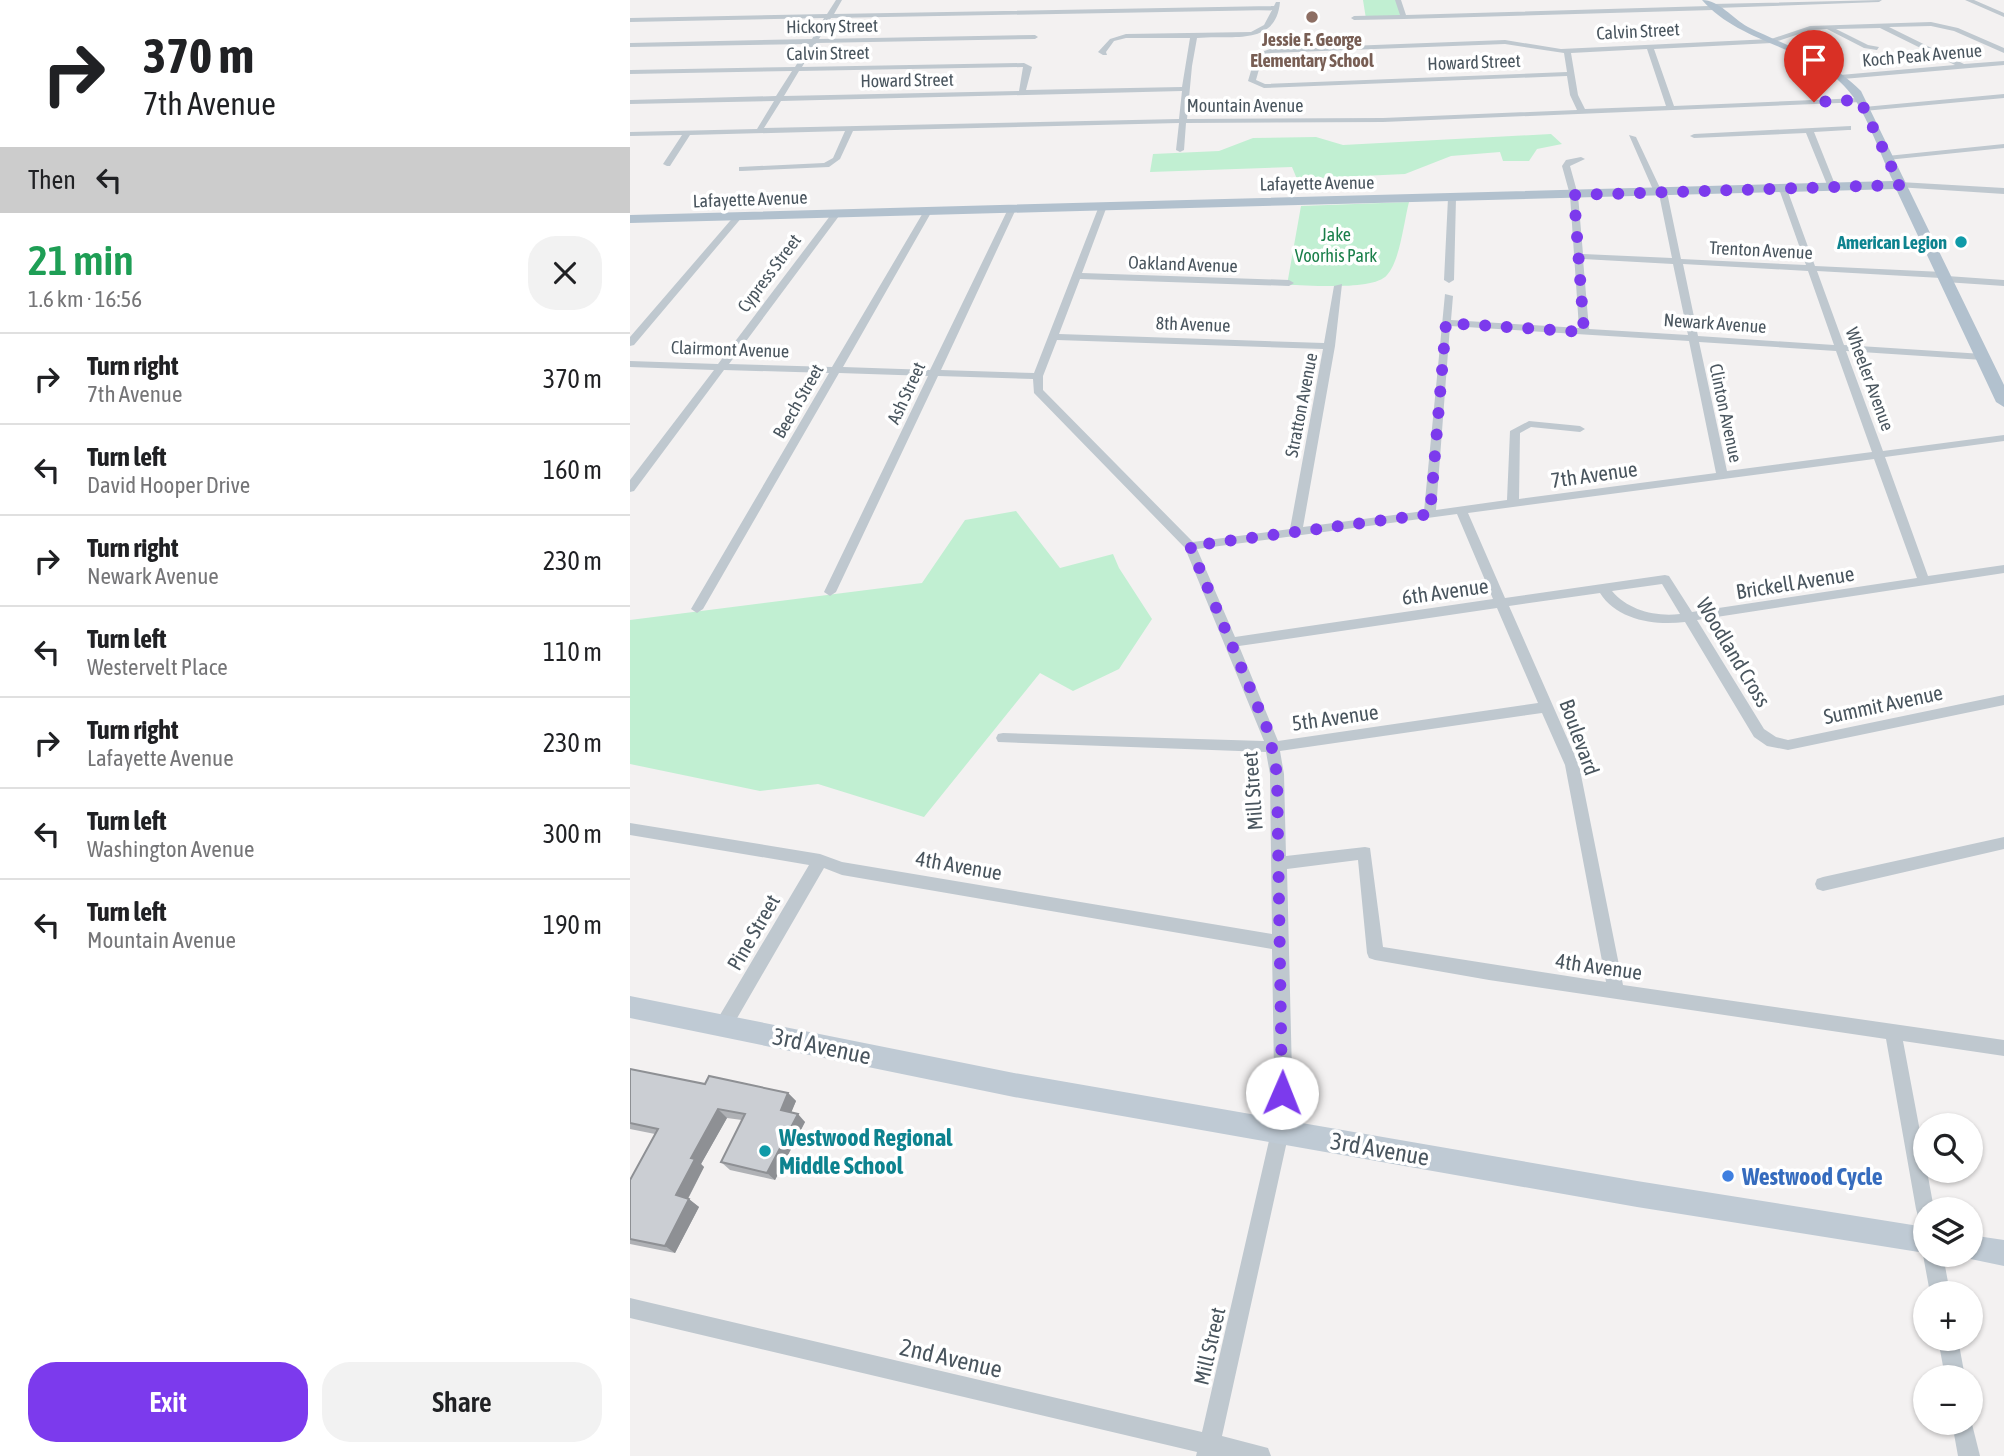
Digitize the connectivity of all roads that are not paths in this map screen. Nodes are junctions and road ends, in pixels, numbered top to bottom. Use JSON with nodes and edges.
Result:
{"nodes":[{"id":1,"x":839,"y":0,"type":"edge"},
{"id":2,"x":1214,"y":0,"type":"edge"},
{"id":3,"x":1279,"y":0,"type":"edge"},
{"id":4,"x":1398,"y":0,"type":"edge"},
{"id":5,"x":1880,"y":0,"type":"edge"},
{"id":6,"x":1968,"y":0,"type":"edge"},
{"id":7,"x":1993,"y":0,"type":"edge"},
{"id":8,"x":1976,"y":3,"type":"junction"},
{"id":9,"x":1711,"y":4,"type":"edge"},
{"id":10,"x":1276,"y":8,"type":"junction"},
{"id":11,"x":1209,"y":9,"type":"junction"},
{"id":12,"x":2004,"y":15,"type":"edge"},
{"id":13,"x":828,"y":17,"type":"junction"},
{"id":14,"x":1404,"y":17,"type":"junction"},
{"id":15,"x":1354,"y":18,"type":"dead end"},
{"id":16,"x":630,"y":20,"type":"edge"},
{"id":17,"x":1882,"y":26,"type":"junction"},
{"id":18,"x":1828,"y":28,"type":"junction"},
{"id":19,"x":1200,"y":35,"type":"junction"},
{"id":20,"x":1035,"y":37,"type":"dead end"},
{"id":21,"x":1772,"y":41,"type":"junction"},
{"id":22,"x":813,"y":42,"type":"junction"},
{"id":23,"x":630,"y":45,"type":"edge"},
{"id":24,"x":1650,"y":47,"type":"junction"},
{"id":25,"x":1877,"y":48,"type":"dead end"},
{"id":26,"x":1567,"y":51,"type":"junction"},
{"id":27,"x":2004,"y":51,"type":"edge"},
{"id":28,"x":1105,"y":54,"type":"dead end"},
{"id":29,"x":2004,"y":63,"type":"edge"},
{"id":30,"x":1963,"y":67,"type":"junction"},
{"id":31,"x":797,"y":69,"type":"junction"},
{"id":32,"x":630,"y":72,"type":"edge"},
{"id":33,"x":1570,"y":74,"type":"junction"},
{"id":34,"x":1843,"y":78,"type":"junction"},
{"id":35,"x":1253,"y":82,"type":"joint"},
{"id":36,"x":1186,"y":89,"type":"junction"},
{"id":37,"x":1022,"y":93,"type":"junction"},
{"id":38,"x":2004,"y":96,"type":"edge"},
{"id":39,"x":779,"y":99,"type":"junction"},
{"id":40,"x":630,"y":102,"type":"edge"},
{"id":41,"x":1862,"y":104,"type":"junction"},
{"id":42,"x":1671,"y":108,"type":"junction"},
{"id":43,"x":1582,"y":112,"type":"junction"},
{"id":44,"x":1184,"y":121,"type":"junction"},
{"id":45,"x":850,"y":128,"type":"junction"},
{"id":46,"x":1848,"y":128,"type":"dead end"},
{"id":47,"x":760,"y":131,"type":"junction"},
{"id":48,"x":687,"y":132,"type":"junction"},
{"id":49,"x":1810,"y":132,"type":"junction"},
{"id":50,"x":630,"y":134,"type":"edge"},
{"id":51,"x":1694,"y":136,"type":"dead end"},
{"id":52,"x":1632,"y":137,"type":"dead end"},
{"id":53,"x":2004,"y":146,"type":"edge"},
{"id":54,"x":1180,"y":150,"type":"dead end"},
{"id":55,"x":1887,"y":158,"type":"junction"},
{"id":56,"x":1581,"y":159,"type":"dead end"},
{"id":57,"x":667,"y":164,"type":"dead end"},
{"id":58,"x":742,"y":169,"type":"dead end"},
{"id":59,"x":1900,"y":185,"type":"junction"},
{"id":60,"x":1832,"y":187,"type":"junction"},
{"id":61,"x":1783,"y":188,"type":"junction"},
{"id":62,"x":2004,"y":191,"type":"edge"},
{"id":63,"x":1661,"y":192,"type":"junction"},
{"id":64,"x":1574,"y":195,"type":"junction"},
{"id":65,"x":1452,"y":198,"type":"junction"},
{"id":66,"x":1103,"y":206,"type":"junction"},
{"id":67,"x":1012,"y":209,"type":"junction"},
{"id":68,"x":928,"y":211,"type":"junction"},
{"id":69,"x":836,"y":214,"type":"junction"},
{"id":70,"x":739,"y":216,"type":"junction"},
{"id":71,"x":632,"y":221,"type":"edge"},
{"id":72,"x":1578,"y":256,"type":"junction"},
{"id":73,"x":1677,"y":261,"type":"junction"},
{"id":74,"x":1812,"y":268,"type":"junction"},
{"id":75,"x":1077,"y":276,"type":"junction"},
{"id":76,"x":1944,"y":277,"type":"junction"},
{"id":77,"x":1449,"y":281,"type":"dead end"},
{"id":78,"x":1289,"y":283,"type":"dead end"},
{"id":79,"x":2004,"y":283,"type":"edge"},
{"id":80,"x":1339,"y":286,"type":"dead end"},
{"id":81,"x":1448,"y":296,"type":"dead end"},
{"id":82,"x":1446,"y":323,"type":"junction"},
{"id":83,"x":1584,"y":332,"type":"junction"},
{"id":84,"x":1055,"y":337,"type":"junction"},
{"id":85,"x":1693,"y":339,"type":"junction"},
{"id":86,"x":630,"y":343,"type":"edge"},
{"id":87,"x":1330,"y":346,"type":"junction"},
{"id":88,"x":1841,"y":349,"type":"junction"},
{"id":89,"x":1983,"y":357,"type":"junction"},
{"id":90,"x":630,"y":363,"type":"edge"},
{"id":91,"x":721,"y":366,"type":"junction"},
{"id":92,"x":836,"y":370,"type":"junction"},
{"id":93,"x":934,"y":373,"type":"junction"},
{"id":94,"x":1038,"y":376,"type":"junction"},
{"id":95,"x":2002,"y":393,"type":"edge"},
{"id":96,"x":1580,"y":429,"type":"dead end"},
{"id":97,"x":2004,"y":438,"type":"edge"},
{"id":98,"x":1879,"y":455,"type":"junction"},
{"id":99,"x":1722,"y":476,"type":"junction"},
{"id":100,"x":630,"y":488,"type":"edge"},
{"id":101,"x":1513,"y":504,"type":"junction"},
{"id":102,"x":1461,"y":511,"type":"junction"},
{"id":103,"x":1430,"y":514,"type":"junction"},
{"id":104,"x":1296,"y":531,"type":"junction"},
{"id":105,"x":1190,"y":546,"type":"junction"},
{"id":106,"x":2004,"y":569,"type":"edge"},
{"id":107,"x":1665,"y":579,"type":"joint"},
{"id":108,"x":1924,"y":581,"type":"junction"},
{"id":109,"x":1603,"y":587,"type":"junction"},
{"id":110,"x":831,"y":592,"type":"dead end"},
{"id":111,"x":1501,"y":602,"type":"junction"},
{"id":112,"x":697,"y":609,"type":"dead end"},
{"id":113,"x":1689,"y":618,"type":"junction"},
{"id":114,"x":1231,"y":642,"type":"junction"},
{"id":115,"x":2004,"y":700,"type":"edge"},
{"id":116,"x":1547,"y":707,"type":"junction"},
{"id":117,"x":1003,"y":738,"type":"dead end"},
{"id":118,"x":1772,"y":742,"type":"joint"},
{"id":119,"x":1272,"y":747,"type":"junction"},
{"id":120,"x":630,"y":829,"type":"edge"},
{"id":121,"x":2004,"y":843,"type":"edge"},
{"id":122,"x":820,"y":860,"type":"junction"},
{"id":123,"x":1278,"y":864,"type":"junction"},
{"id":124,"x":1823,"y":884,"type":"dead end"},
{"id":125,"x":1280,"y":943,"type":"junction"},
{"id":126,"x":1616,"y":991,"type":"junction"},
{"id":127,"x":630,"y":1007,"type":"edge"},
{"id":128,"x":723,"y":1026,"type":"junction"},
{"id":129,"x":1894,"y":1032,"type":"junction"},
{"id":130,"x":2004,"y":1048,"type":"edge"},
{"id":131,"x":1280,"y":1132,"type":"junction"},
{"id":132,"x":1923,"y":1197,"type":"edge"},
{"id":133,"x":1913,"y":1238,"type":"edge"},
{"id":134,"x":1983,"y":1250,"type":"edge"},
{"id":135,"x":2004,"y":1253,"type":"edge"},
{"id":136,"x":630,"y":1308,"type":"edge"},
{"id":137,"x":1965,"y":1435,"type":"edge"},
{"id":138,"x":1208,"y":1451,"type":"edge"},
{"id":139,"x":1260,"y":1456,"type":"edge"},
{"id":140,"x":1969,"y":1456,"type":"edge"}],
"edges":[{"from":1,"to":13,"type":"street"},
{"from":2,"to":11,"type":"street"},
{"from":3,"to":10,"type":"street"},
{"from":4,"to":14,"type":"street"},
{"from":5,"to":9,"type":"street"},
{"from":6,"to":8,"type":"street"},
{"from":7,"to":8,"type":"street"},
{"from":8,"to":12,"type":"street","name":"Koch Peak Avenue"},
{"from":9,"to":14,"type":"street"},
{"from":9,"to":21,"type":"main road"},
{"from":10,"to":11,"type":"street"},
{"from":10,"to":19,"type":"street"},
{"from":11,"to":13,"type":"street"},
{"from":13,"to":16,"type":"street"},
{"from":13,"to":22,"type":"street"},
{"from":14,"to":15,"type":"street"},
{"from":17,"to":18,"type":"street","name":"Calvin Street"},
{"from":17,"to":27,"type":"street","name":"Calvin Street"},
{"from":17,"to":30,"type":"street"},
{"from":18,"to":21,"type":"street","name":"Calvin Street"},
{"from":18,"to":25,"type":"street"},
{"from":19,"to":28,"type":"street"},
{"from":19,"to":36,"type":"street"},
{"from":20,"to":22,"type":"street","name":"Hickory Street"},
{"from":21,"to":24,"type":"street","name":"Calvin Street"},
{"from":21,"to":34,"type":"main road"},
{"from":22,"to":23,"type":"street","name":"Hickory Street"},
{"from":22,"to":31,"type":"street"},
{"from":24,"to":26,"type":"street","name":"Calvin Street"},
{"from":24,"to":42,"type":"street"},
{"from":26,"to":33,"type":"street"},
{"from":26,"to":35,"type":"street","name":"Calvin Street"},
{"from":29,"to":30,"type":"street","name":"Koch Peak Avenue"},
{"from":30,"to":34,"type":"street","name":"Koch Peak Avenue"},
{"from":31,"to":32,"type":"street","name":"Calvin Street"},
{"from":31,"to":37,"type":"street","name":"Calvin Street"},
{"from":31,"to":39,"type":"street"},
{"from":33,"to":35,"type":"street","name":"Howard Street"},
{"from":33,"to":43,"type":"street"},
{"from":34,"to":41,"type":"main road"},
{"from":36,"to":37,"type":"street","name":"Howard Street"},
{"from":36,"to":44,"type":"street"},
{"from":37,"to":39,"type":"street","name":"Howard Street"},
{"from":38,"to":41,"type":"street","name":"Mountain Avenue"},
{"from":39,"to":40,"type":"street","name":"Howard Street"},
{"from":39,"to":47,"type":"street"},
{"from":41,"to":42,"type":"street","name":"Mountain Avenue"},
{"from":41,"to":55,"type":"main road"},
{"from":42,"to":43,"type":"street","name":"Mountain Avenue"},
{"from":43,"to":44,"type":"street","name":"Mountain Avenue"},
{"from":44,"to":45,"type":"street","name":"Mountain Avenue"},
{"from":44,"to":54,"type":"street"},
{"from":45,"to":47,"type":"street","name":"Mountain Avenue"},
{"from":45,"to":58,"type":"street"},
{"from":46,"to":49,"type":"street"},
{"from":47,"to":48,"type":"street","name":"Mountain Avenue"},
{"from":48,"to":50,"type":"street","name":"Mountain Avenue"},
{"from":48,"to":57,"type":"street"},
{"from":49,"to":51,"type":"street"},
{"from":49,"to":60,"type":"street"},
{"from":52,"to":63,"type":"street","name":"Clinton Avenue"},
{"from":53,"to":55,"type":"street"},
{"from":55,"to":59,"type":"main road"},
{"from":56,"to":64,"type":"street"},
{"from":59,"to":60,"type":"main road","name":"Lafayette Avenue"},
{"from":59,"to":62,"type":"street","name":"Lafayette Avenue"},
{"from":59,"to":76,"type":"main road"},
{"from":60,"to":61,"type":"main road","name":"Lafayette Avenue"},
{"from":61,"to":63,"type":"main road","name":"Lafayette Avenue"},
{"from":61,"to":74,"type":"street","name":"Wheeler Avenue"},
{"from":63,"to":64,"type":"main road","name":"Lafayette Avenue"},
{"from":63,"to":73,"type":"street","name":"Clinton Avenue"},
{"from":64,"to":65,"type":"main road","name":"Lafayette Avenue"},
{"from":64,"to":72,"type":"street"},
{"from":65,"to":66,"type":"main road","name":"Lafayette Avenue"},
{"from":65,"to":77,"type":"street"},
{"from":66,"to":67,"type":"main road","name":"Lafayette Avenue"},
{"from":66,"to":75,"type":"street"},
{"from":67,"to":68,"type":"main road","name":"Lafayette Avenue"},
{"from":67,"to":93,"type":"street","name":"Ash Street"},
{"from":68,"to":69,"type":"main road","name":"Lafayette Avenue"},
{"from":68,"to":92,"type":"street","name":"Beech Street"},
{"from":69,"to":70,"type":"main road","name":"Lafayette Avenue"},
{"from":69,"to":91,"type":"street","name":"Cypress Street"},
{"from":70,"to":71,"type":"main road","name":"Lafayette Avenue"},
{"from":70,"to":86,"type":"street"},
{"from":72,"to":73,"type":"street","name":"Trenton Avenue"},
{"from":72,"to":83,"type":"street"},
{"from":73,"to":74,"type":"street","name":"Trenton Avenue"},
{"from":73,"to":85,"type":"street","name":"Clinton Avenue"},
{"from":74,"to":76,"type":"street","name":"Trenton Avenue"},
{"from":74,"to":88,"type":"street","name":"Wheeler Avenue"},
{"from":75,"to":78,"type":"street","name":"Oakland Avenue"},
{"from":75,"to":84,"type":"street"},
{"from":76,"to":79,"type":"street","name":"Trenton Avenue"},
{"from":76,"to":89,"type":"main road"},
{"from":80,"to":87,"type":"street","name":"Stratton Avenue"},
{"from":81,"to":82,"type":"street"},
{"from":82,"to":83,"type":"street","name":"Newark Avenue"},
{"from":82,"to":103,"type":"street"},
{"from":83,"to":85,"type":"street","name":"Newark Avenue"},
{"from":84,"to":87,"type":"street","name":"8th Avenue"},
{"from":84,"to":94,"type":"street"},
{"from":85,"to":88,"type":"street","name":"Newark Avenue"},
{"from":85,"to":99,"type":"street","name":"Clinton Avenue"},
{"from":87,"to":104,"type":"street","name":"Stratton Avenue"},
{"from":88,"to":89,"type":"street","name":"Newark Avenue"},
{"from":88,"to":98,"type":"street","name":"Wheeler Avenue"},
{"from":89,"to":95,"type":"main road"},
{"from":90,"to":91,"type":"street","name":"Clairmont Avenue"},
{"from":91,"to":92,"type":"street","name":"Clairmont Avenue"},
{"from":91,"to":100,"type":"street","name":"Cypress Street"},
{"from":92,"to":93,"type":"street","name":"Clairmont Avenue"},
{"from":92,"to":112,"type":"street","name":"Beech Street"},
{"from":93,"to":94,"type":"street","name":"Clairmont Avenue"},
{"from":93,"to":110,"type":"street","name":"Ash Street"},
{"from":94,"to":105,"type":"street","name":"Mill Street"},
{"from":96,"to":101,"type":"street"},
{"from":97,"to":98,"type":"street","name":"7th Avenue"},
{"from":98,"to":99,"type":"street","name":"7th Avenue"},
{"from":98,"to":108,"type":"street","name":"Wheeler Avenue"},
{"from":99,"to":101,"type":"street","name":"7th Avenue"},
{"from":101,"to":102,"type":"street","name":"7th Avenue"},
{"from":102,"to":103,"type":"street","name":"7th Avenue"},
{"from":102,"to":111,"type":"street","name":"Boulevard"},
{"from":103,"to":104,"type":"street","name":"7th Avenue"},
{"from":104,"to":105,"type":"street","name":"7th Avenue"},
{"from":105,"to":114,"type":"street","name":"Mill Street"},
{"from":106,"to":108,"type":"street","name":"Brickell Avenue"},
{"from":107,"to":109,"type":"street","name":"6th Avenue"},
{"from":107,"to":113,"type":"street","name":"Woodland Cross"},
{"from":108,"to":113,"type":"street","name":"Brickell Avenue"},
{"from":109,"to":111,"type":"street","name":"6th Avenue"},
{"from":109,"to":113,"type":"street","name":"Brickell Avenue"},
{"from":111,"to":114,"type":"street","name":"6th Avenue"},
{"from":111,"to":116,"type":"street","name":"Boulevard"},
{"from":113,"to":118,"type":"street","name":"Woodland Cross"},
{"from":114,"to":119,"type":"street","name":"Mill Street"},
{"from":115,"to":118,"type":"street","name":"Summit Avenue"},
{"from":116,"to":119,"type":"street","name":"5th Avenue"},
{"from":116,"to":126,"type":"street","name":"Boulevard"},
{"from":117,"to":119,"type":"street","name":"5th Avenue"},
{"from":119,"to":123,"type":"street","name":"Mill Street"},
{"from":120,"to":122,"type":"street","name":"4th Avenue"},
{"from":121,"to":124,"type":"street"},
{"from":122,"to":125,"type":"street","name":"4th Avenue"},
{"from":122,"to":128,"type":"street","name":"Pine Street"},
{"from":123,"to":125,"type":"street","name":"Mill Street"},
{"from":123,"to":126,"type":"street","name":"4th Avenue"},
{"from":125,"to":131,"type":"street","name":"Mill Street"},
{"from":126,"to":129,"type":"street","name":"4th Avenue"},
{"from":127,"to":128,"type":"main road","name":"3rd Avenue"},
{"from":128,"to":131,"type":"main road","name":"3rd Avenue"},
{"from":129,"to":130,"type":"street","name":"4th Avenue"},
{"from":129,"to":132,"type":"street"},
{"from":131,"to":133,"type":"main road","name":"3rd Avenue"},
{"from":131,"to":138,"type":"street","name":"Mill Street"},
{"from":134,"to":135,"type":"main road"},
{"from":136,"to":138,"type":"street","name":"2nd Avenue"},
{"from":137,"to":140,"type":"street"},
{"from":138,"to":139,"type":"street","name":"2nd Avenue"}]}
